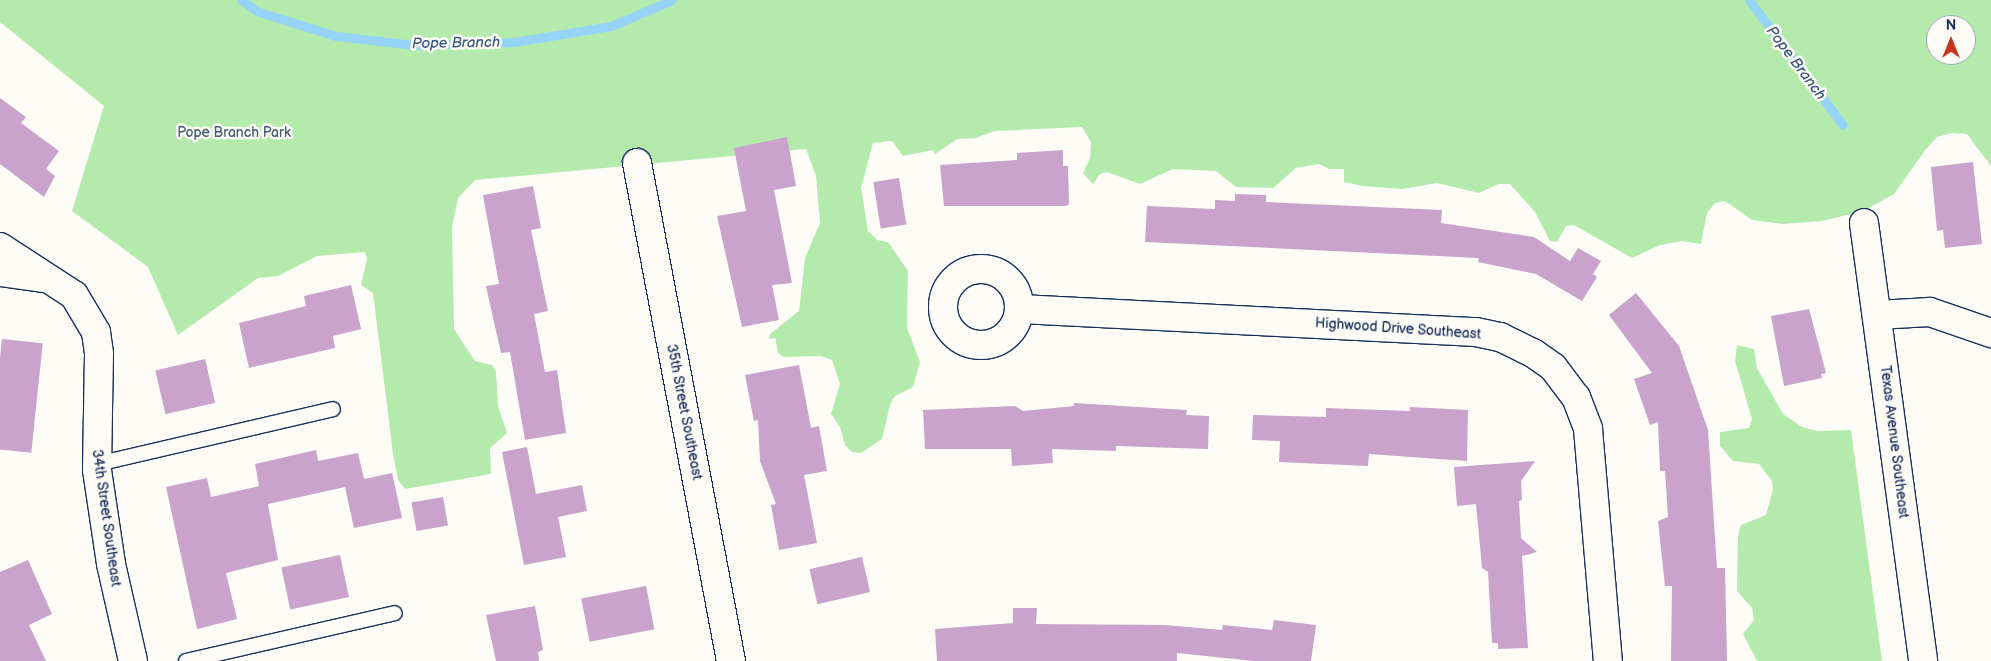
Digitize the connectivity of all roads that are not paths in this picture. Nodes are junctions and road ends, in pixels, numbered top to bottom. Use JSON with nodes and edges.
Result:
{"nodes":[{"id":1,"x":637,"y":163,"type":"dead end"},
{"id":2,"x":1864,"y":224,"type":"dead end"},
{"id":3,"x":0,"y":247,"type":"edge"},
{"id":4,"x":0,"y":272,"type":"edge"},
{"id":5,"x":49,"y":276,"type":"junction"},
{"id":6,"x":1020,"y":309,"type":"dead end"},
{"id":7,"x":1877,"y":315,"type":"junction"},
{"id":8,"x":1991,"y":333,"type":"edge"},
{"id":9,"x":332,"y":409,"type":"dead end"},
{"id":10,"x":97,"y":464,"type":"junction"},
{"id":11,"x":395,"y":613,"type":"dead end"},
{"id":12,"x":133,"y":661,"type":"edge"},
{"id":13,"x":186,"y":661,"type":"edge"},
{"id":14,"x":731,"y":661,"type":"edge"},
{"id":15,"x":1608,"y":661,"type":"edge"},
{"id":16,"x":1923,"y":661,"type":"edge"}],
"edges":[{"from":1,"to":14,"type":"street","name":"35th Street Southeast"},
{"from":2,"to":7,"type":"street","name":"Texas Avenue Southeast"},
{"from":3,"to":5,"type":"street","name":"34th Street Southeast"},
{"from":4,"to":5,"type":"street"},
{"from":5,"to":10,"type":"street","name":"34th Street Southeast"},
{"from":6,"to":15,"type":"street","name":"Highwood Drive Southeast"},
{"from":7,"to":8,"type":"street"},
{"from":7,"to":16,"type":"street","name":"Texas Avenue Southeast"},
{"from":9,"to":10,"type":"lane"},
{"from":10,"to":12,"type":"street","name":"34th Street Southeast"},
{"from":11,"to":13,"type":"lane"}]}
